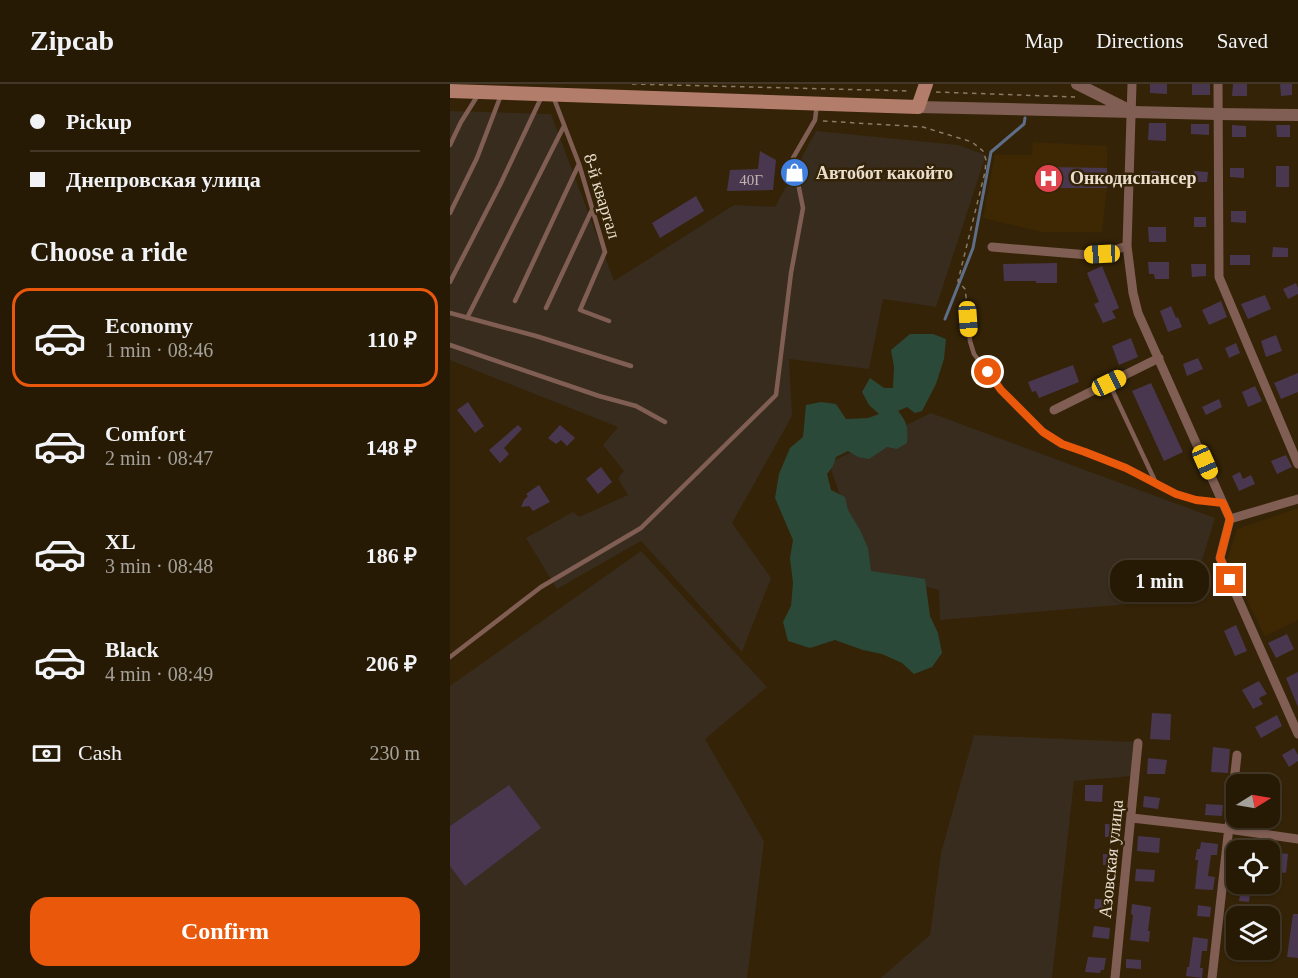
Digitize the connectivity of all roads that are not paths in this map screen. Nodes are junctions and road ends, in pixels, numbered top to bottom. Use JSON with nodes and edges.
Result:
{"nodes":[{"id":1,"x":1077,"y":84,"type":"edge"},
{"id":2,"x":1132,"y":84,"type":"edge"},
{"id":3,"x":1218,"y":84,"type":"edge"},
{"id":4,"x":928,"y":88,"type":"edge"},
{"id":5,"x":609,"y":90,"type":"edge"},
{"id":6,"x":450,"y":91,"type":"edge"},
{"id":7,"x":480,"y":92,"type":"junction"},
{"id":8,"x":502,"y":93,"type":"junction"},
{"id":9,"x":548,"y":94,"type":"junction"},
{"id":10,"x":817,"y":103,"type":"junction"},
{"id":11,"x":918,"y":107,"type":"junction"},
{"id":12,"x":1131,"y":111,"type":"junction"},
{"id":13,"x":1218,"y":114,"type":"junction"},
{"id":14,"x":1298,"y":115,"type":"edge"},
{"id":15,"x":564,"y":126,"type":"junction"},
{"id":16,"x":450,"y":145,"type":"edge"},
{"id":17,"x":579,"y":164,"type":"junction"},
{"id":18,"x":592,"y":209,"type":"junction"},
{"id":19,"x":450,"y":213,"type":"edge"},
{"id":20,"x":992,"y":246,"type":"dead end"},
{"id":21,"x":1127,"y":246,"type":"junction"},
{"id":22,"x":450,"y":282,"type":"edge"},
{"id":23,"x":515,"y":301,"type":"dead end"},
{"id":24,"x":546,"y":308,"type":"dead end"},
{"id":25,"x":450,"y":313,"type":"edge"},
{"id":26,"x":467,"y":318,"type":"junction"},
{"id":27,"x":968,"y":319,"type":"road end"},
{"id":28,"x":609,"y":321,"type":"dead end"},
{"id":29,"x":450,"y":345,"type":"edge"},
{"id":30,"x":1159,"y":358,"type":"junction"},
{"id":31,"x":631,"y":366,"type":"dead end"},
{"id":32,"x":1109,"y":383,"type":"junction"},
{"id":33,"x":1054,"y":410,"type":"dead end"},
{"id":34,"x":665,"y":422,"type":"dead end"},
{"id":35,"x":1298,"y":464,"type":"edge"},
{"id":36,"x":1156,"y":483,"type":"junction"},
{"id":37,"x":1298,"y":499,"type":"edge"},
{"id":38,"x":1223,"y":503,"type":"junction"},
{"id":39,"x":1230,"y":519,"type":"junction"},
{"id":40,"x":450,"y":657,"type":"edge"},
{"id":41,"x":1298,"y":734,"type":"edge"},
{"id":42,"x":1138,"y":743,"type":"dead end"},
{"id":43,"x":1237,"y":755,"type":"dead end"},
{"id":44,"x":1131,"y":818,"type":"junction"},
{"id":45,"x":1228,"y":829,"type":"junction"},
{"id":46,"x":1298,"y":839,"type":"edge"},
{"id":47,"x":1115,"y":978,"type":"edge"},
{"id":48,"x":1212,"y":978,"type":"edge"}],
"edges":[{"from":1,"to":12,"type":"street"},
{"from":2,"to":12,"type":"street"},
{"from":3,"to":13,"type":"street"},
{"from":4,"to":11,"type":"main road"},
{"from":5,"to":9,"type":"main road"},
{"from":5,"to":10,"type":"main road"},
{"from":6,"to":7,"type":"main road"},
{"from":7,"to":8,"type":"main road"},
{"from":7,"to":16,"type":"lane"},
{"from":8,"to":9,"type":"main road"},
{"from":8,"to":19,"type":"lane"},
{"from":9,"to":15,"type":"lane","name":"8-й квартал"},
{"from":9,"to":22,"type":"lane"},
{"from":10,"to":11,"type":"main road"},
{"from":10,"to":40,"type":"lane"},
{"from":11,"to":12,"type":"street"},
{"from":12,"to":13,"type":"street"},
{"from":12,"to":21,"type":"street"},
{"from":13,"to":14,"type":"street"},
{"from":13,"to":35,"type":"street"},
{"from":15,"to":17,"type":"lane","name":"8-й квартал"},
{"from":15,"to":26,"type":"lane"},
{"from":17,"to":18,"type":"lane","name":"8-й квартал"},
{"from":17,"to":23,"type":"lane"},
{"from":18,"to":24,"type":"lane"},
{"from":18,"to":28,"type":"lane","name":"8-й квартал"},
{"from":20,"to":21,"type":"street"},
{"from":21,"to":30,"type":"street"},
{"from":25,"to":26,"type":"lane"},
{"from":26,"to":31,"type":"lane"},
{"from":27,"to":36,"type":"lane"},
{"from":29,"to":34,"type":"lane"},
{"from":30,"to":32,"type":"street"},
{"from":30,"to":38,"type":"street"},
{"from":32,"to":33,"type":"street"},
{"from":32,"to":36,"type":"lane"},
{"from":36,"to":38,"type":"lane"},
{"from":37,"to":39,"type":"street"},
{"from":38,"to":39,"type":"street"},
{"from":39,"to":41,"type":"street"},
{"from":42,"to":44,"type":"street","name":"Азовская улица"},
{"from":43,"to":45,"type":"street"},
{"from":44,"to":45,"type":"street"},
{"from":44,"to":47,"type":"street","name":"Азовская улица"},
{"from":45,"to":46,"type":"street"},
{"from":45,"to":48,"type":"street"}]}
